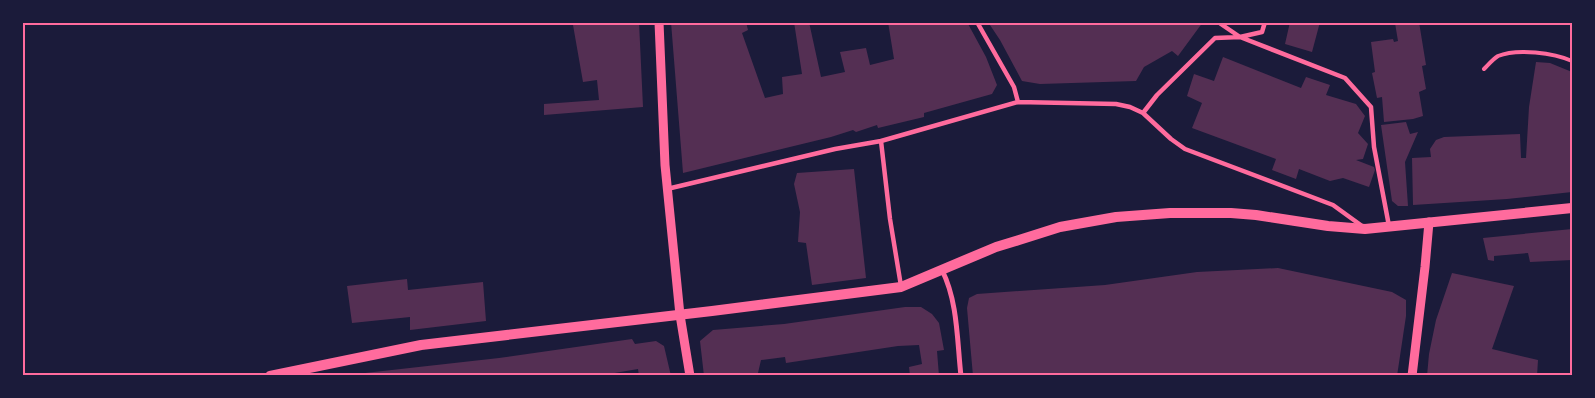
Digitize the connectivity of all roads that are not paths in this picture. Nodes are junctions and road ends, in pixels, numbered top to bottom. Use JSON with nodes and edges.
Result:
{"nodes":[{"id":1,"x":659,"y":22,"type":"edge"},
{"id":2,"x":978,"y":22,"type":"edge"},
{"id":3,"x":1218,"y":22,"type":"edge"},
{"id":4,"x":1265,"y":22,"type":"edge"},
{"id":5,"x":1240,"y":37,"type":"junction"},
{"id":6,"x":1572,"y":61,"type":"edge"},
{"id":7,"x":1484,"y":69,"type":"dead end"},
{"id":8,"x":1018,"y":102,"type":"junction"},
{"id":9,"x":1143,"y":113,"type":"junction"},
{"id":10,"x":881,"y":141,"type":"junction"},
{"id":11,"x":667,"y":189,"type":"junction"},
{"id":12,"x":1572,"y":208,"type":"edge"},
{"id":13,"x":1429,"y":222,"type":"junction"},
{"id":14,"x":1389,"y":227,"type":"junction"},
{"id":15,"x":1365,"y":229,"type":"junction"},
{"id":16,"x":942,"y":270,"type":"junction"},
{"id":17,"x":901,"y":287,"type":"junction"},
{"id":18,"x":680,"y":315,"type":"junction"},
{"id":19,"x":297,"y":373,"type":"edge"},
{"id":20,"x":270,"y":376,"type":"edge"},
{"id":21,"x":690,"y":376,"type":"edge"},
{"id":22,"x":961,"y":376,"type":"edge"},
{"id":23,"x":1412,"y":376,"type":"edge"}],
"edges":[{"from":1,"to":11,"type":"street"},
{"from":2,"to":8,"type":"street"},
{"from":3,"to":5,"type":"street"},
{"from":4,"to":5,"type":"street"},
{"from":5,"to":9,"type":"street"},
{"from":5,"to":14,"type":"street"},
{"from":6,"to":7,"type":"lane"},
{"from":8,"to":9,"type":"street"},
{"from":8,"to":10,"type":"street"},
{"from":9,"to":15,"type":"street"},
{"from":10,"to":11,"type":"street"},
{"from":10,"to":17,"type":"street"},
{"from":11,"to":18,"type":"street"},
{"from":12,"to":13,"type":"main road"},
{"from":13,"to":14,"type":"main road"},
{"from":13,"to":23,"type":"street"},
{"from":14,"to":15,"type":"main road"},
{"from":15,"to":16,"type":"main road"},
{"from":16,"to":17,"type":"main road"},
{"from":16,"to":22,"type":"street"},
{"from":17,"to":18,"type":"main road"},
{"from":18,"to":19,"type":"main road"},
{"from":18,"to":21,"type":"street"},
{"from":19,"to":20,"type":"main road"}]}
